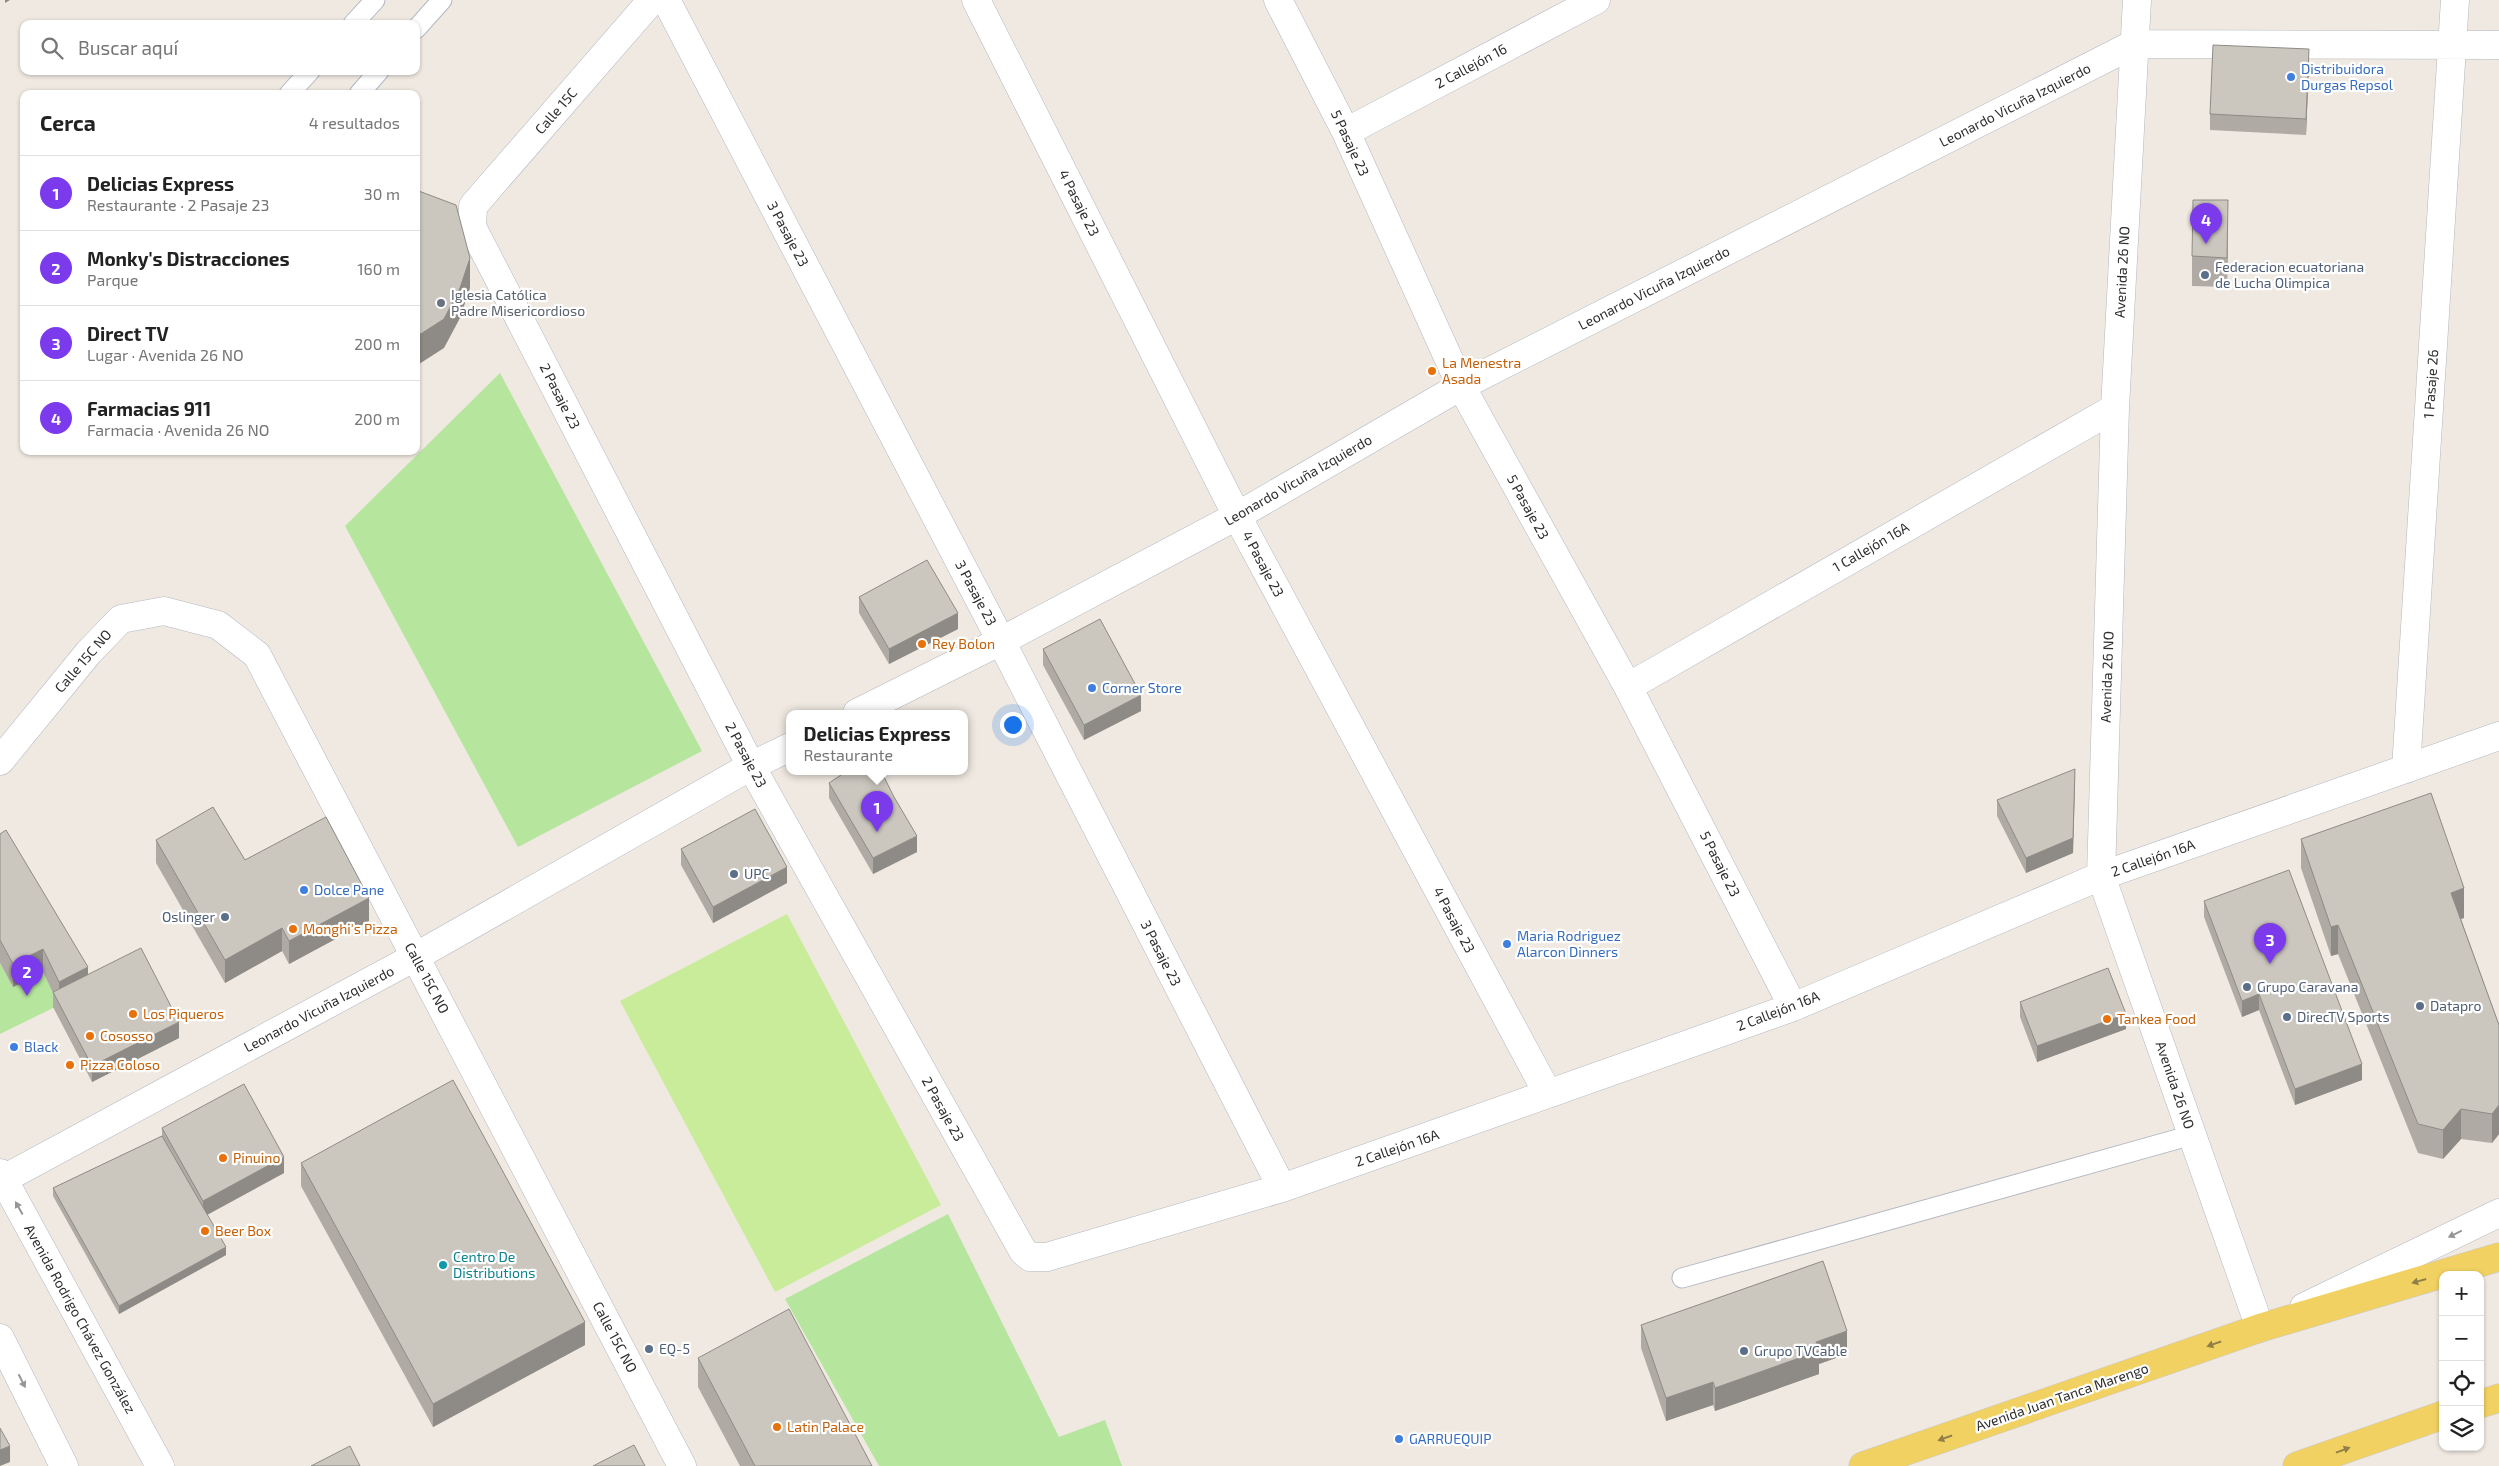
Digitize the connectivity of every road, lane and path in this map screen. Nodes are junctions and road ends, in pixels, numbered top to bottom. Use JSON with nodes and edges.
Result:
{"nodes":[{"id":1,"x":374,"y":0,"type":"edge"},
{"id":2,"x":442,"y":0,"type":"edge"},
{"id":3,"x":652,"y":0,"type":"edge"},
{"id":4,"x":666,"y":0,"type":"edge"},
{"id":5,"x":976,"y":0,"type":"edge"},
{"id":6,"x":1596,"y":0,"type":"edge"},
{"id":7,"x":2137,"y":0,"type":"edge"},
{"id":8,"x":2456,"y":0,"type":"edge"},
{"id":9,"x":1285,"y":3,"type":"edge"},
{"id":10,"x":356,"y":20,"type":"edge"},
{"id":11,"x":420,"y":25,"type":"edge"},
{"id":12,"x":2134,"y":44,"type":"junction"},
{"id":13,"x":2499,"y":45,"type":"edge"},
{"id":14,"x":2452,"y":46,"type":"junction"},
{"id":15,"x":307,"y":75,"type":"edge"},
{"id":16,"x":376,"y":75,"type":"edge"},
{"id":17,"x":293,"y":90,"type":"edge"},
{"id":18,"x":362,"y":90,"type":"edge"},
{"id":19,"x":1346,"y":132,"type":"junction"},
{"id":20,"x":472,"y":227,"type":"joint"},
{"id":21,"x":1461,"y":386,"type":"junction"},
{"id":22,"x":2115,"y":408,"type":"junction"},
{"id":23,"x":1237,"y":516,"type":"junction"},
{"id":24,"x":1001,"y":641,"type":"junction"},
{"id":25,"x":1628,"y":687,"type":"junction"},
{"id":26,"x":863,"y":710,"type":"edge"},
{"id":27,"x":2499,"y":736,"type":"edge"},
{"id":28,"x":786,"y":749,"type":"edge"},
{"id":29,"x":0,"y":761,"type":"edge"},
{"id":30,"x":751,"y":766,"type":"junction"},
{"id":31,"x":2406,"y":769,"type":"junction"},
{"id":32,"x":2102,"y":876,"type":"junction"},
{"id":33,"x":416,"y":956,"type":"junction"},
{"id":34,"x":1793,"y":1007,"type":"junction"},
{"id":35,"x":1548,"y":1094,"type":"junction"},
{"id":36,"x":2192,"y":1135,"type":"junction"},
{"id":37,"x":1,"y":1178,"type":"edge"},
{"id":38,"x":1282,"y":1188,"type":"junction"},
{"id":39,"x":2499,"y":1213,"type":"edge"},
{"id":40,"x":1047,"y":1256,"type":"joint"},
{"id":41,"x":2499,"y":1257,"type":"edge"},
{"id":42,"x":1682,"y":1278,"type":"dead end"},
{"id":43,"x":2260,"y":1328,"type":"junction"},
{"id":44,"x":0,"y":1338,"type":"edge"},
{"id":45,"x":2499,"y":1398,"type":"edge"},
{"id":46,"x":2484,"y":1403,"type":"edge"},
{"id":47,"x":2439,"y":1416,"type":"edge"},
{"id":48,"x":64,"y":1466,"type":"edge"},
{"id":49,"x":160,"y":1466,"type":"edge"},
{"id":50,"x":682,"y":1466,"type":"edge"},
{"id":51,"x":1863,"y":1466,"type":"edge"},
{"id":52,"x":2297,"y":1466,"type":"edge"}],
"edges":[{"from":1,"to":10,"type":"lane"},
{"from":2,"to":11,"type":"lane"},
{"from":3,"to":20,"type":"street","name":"Calle 15C"},
{"from":4,"to":24,"type":"street","name":"3 Pasaje 23"},
{"from":5,"to":23,"type":"street","name":"4 Pasaje 23"},
{"from":6,"to":19,"type":"street","name":"2 Callejón 16"},
{"from":7,"to":12,"type":"street","name":"Avenida 26 NO"},
{"from":8,"to":14,"type":"street","name":"1 Pasaje 26"},
{"from":9,"to":19,"type":"street","name":"5 Pasaje 23"},
{"from":12,"to":14,"type":"street","name":"Leonardo Vicuña Izquierdo"},
{"from":12,"to":21,"type":"street","name":"Leonardo Vicuña Izquierdo"},
{"from":12,"to":22,"type":"street","name":"Avenida 26 NO"},
{"from":13,"to":14,"type":"street","name":"Leonardo Vicuña Izquierdo"},
{"from":14,"to":31,"type":"street","name":"1 Pasaje 26"},
{"from":15,"to":17,"type":"lane"},
{"from":16,"to":18,"type":"lane"},
{"from":19,"to":21,"type":"street","name":"5 Pasaje 23"},
{"from":20,"to":30,"type":"street","name":"2 Pasaje 23"},
{"from":21,"to":23,"type":"street","name":"Leonardo Vicuña Izquierdo"},
{"from":21,"to":25,"type":"street","name":"5 Pasaje 23"},
{"from":22,"to":25,"type":"street","name":"1 Callejón 16A"},
{"from":22,"to":32,"type":"street","name":"Avenida 26 NO"},
{"from":23,"to":24,"type":"street","name":"Leonardo Vicuña Izquierdo"},
{"from":23,"to":35,"type":"street","name":"4 Pasaje 23"},
{"from":24,"to":26,"type":"street","name":"Leonardo Vicuña Izquierdo"},
{"from":24,"to":38,"type":"street","name":"3 Pasaje 23"},
{"from":25,"to":34,"type":"street","name":"5 Pasaje 23"},
{"from":27,"to":31,"type":"street","name":"2 Callejón 16A"},
{"from":28,"to":30,"type":"street","name":"Leonardo Vicuña Izquierdo"},
{"from":29,"to":33,"type":"street","name":"Calle 15C NO"},
{"from":30,"to":33,"type":"street","name":"Leonardo Vicuña Izquierdo"},
{"from":30,"to":40,"type":"street","name":"2 Pasaje 23"},
{"from":31,"to":32,"type":"street","name":"2 Callejón 16A"},
{"from":32,"to":34,"type":"street","name":"2 Callejón 16A"},
{"from":32,"to":36,"type":"street","name":"Avenida 26 NO"},
{"from":33,"to":37,"type":"street","name":"Leonardo Vicuña Izquierdo"},
{"from":33,"to":50,"type":"street","name":"Calle 15C NO"},
{"from":34,"to":35,"type":"street","name":"2 Callejón 16A"},
{"from":35,"to":38,"type":"street","name":"2 Callejón 16A"},
{"from":36,"to":42,"type":"lane"},
{"from":36,"to":43,"type":"street","name":"Avenida 26 NO"},
{"from":49,"to":37,"type":"street","name":"Avenida Rodrigo Chávez González","one_way":true},
{"from":38,"to":40,"type":"street","name":"2 Callejón 16A"},
{"from":39,"to":43,"type":"street","name":"Avenida Juan Tanca Marengo","one_way":true},
{"from":41,"to":43,"type":"main road","name":"Avenida Juan Tanca Marengo","one_way":true},
{"from":43,"to":51,"type":"main road","name":"Avenida Juan Tanca Marengo","one_way":true},
{"from":44,"to":48,"type":"street","one_way":true},
{"from":45,"to":46,"type":"main road"},
{"from":52,"to":47,"type":"main road","one_way":true}]}
